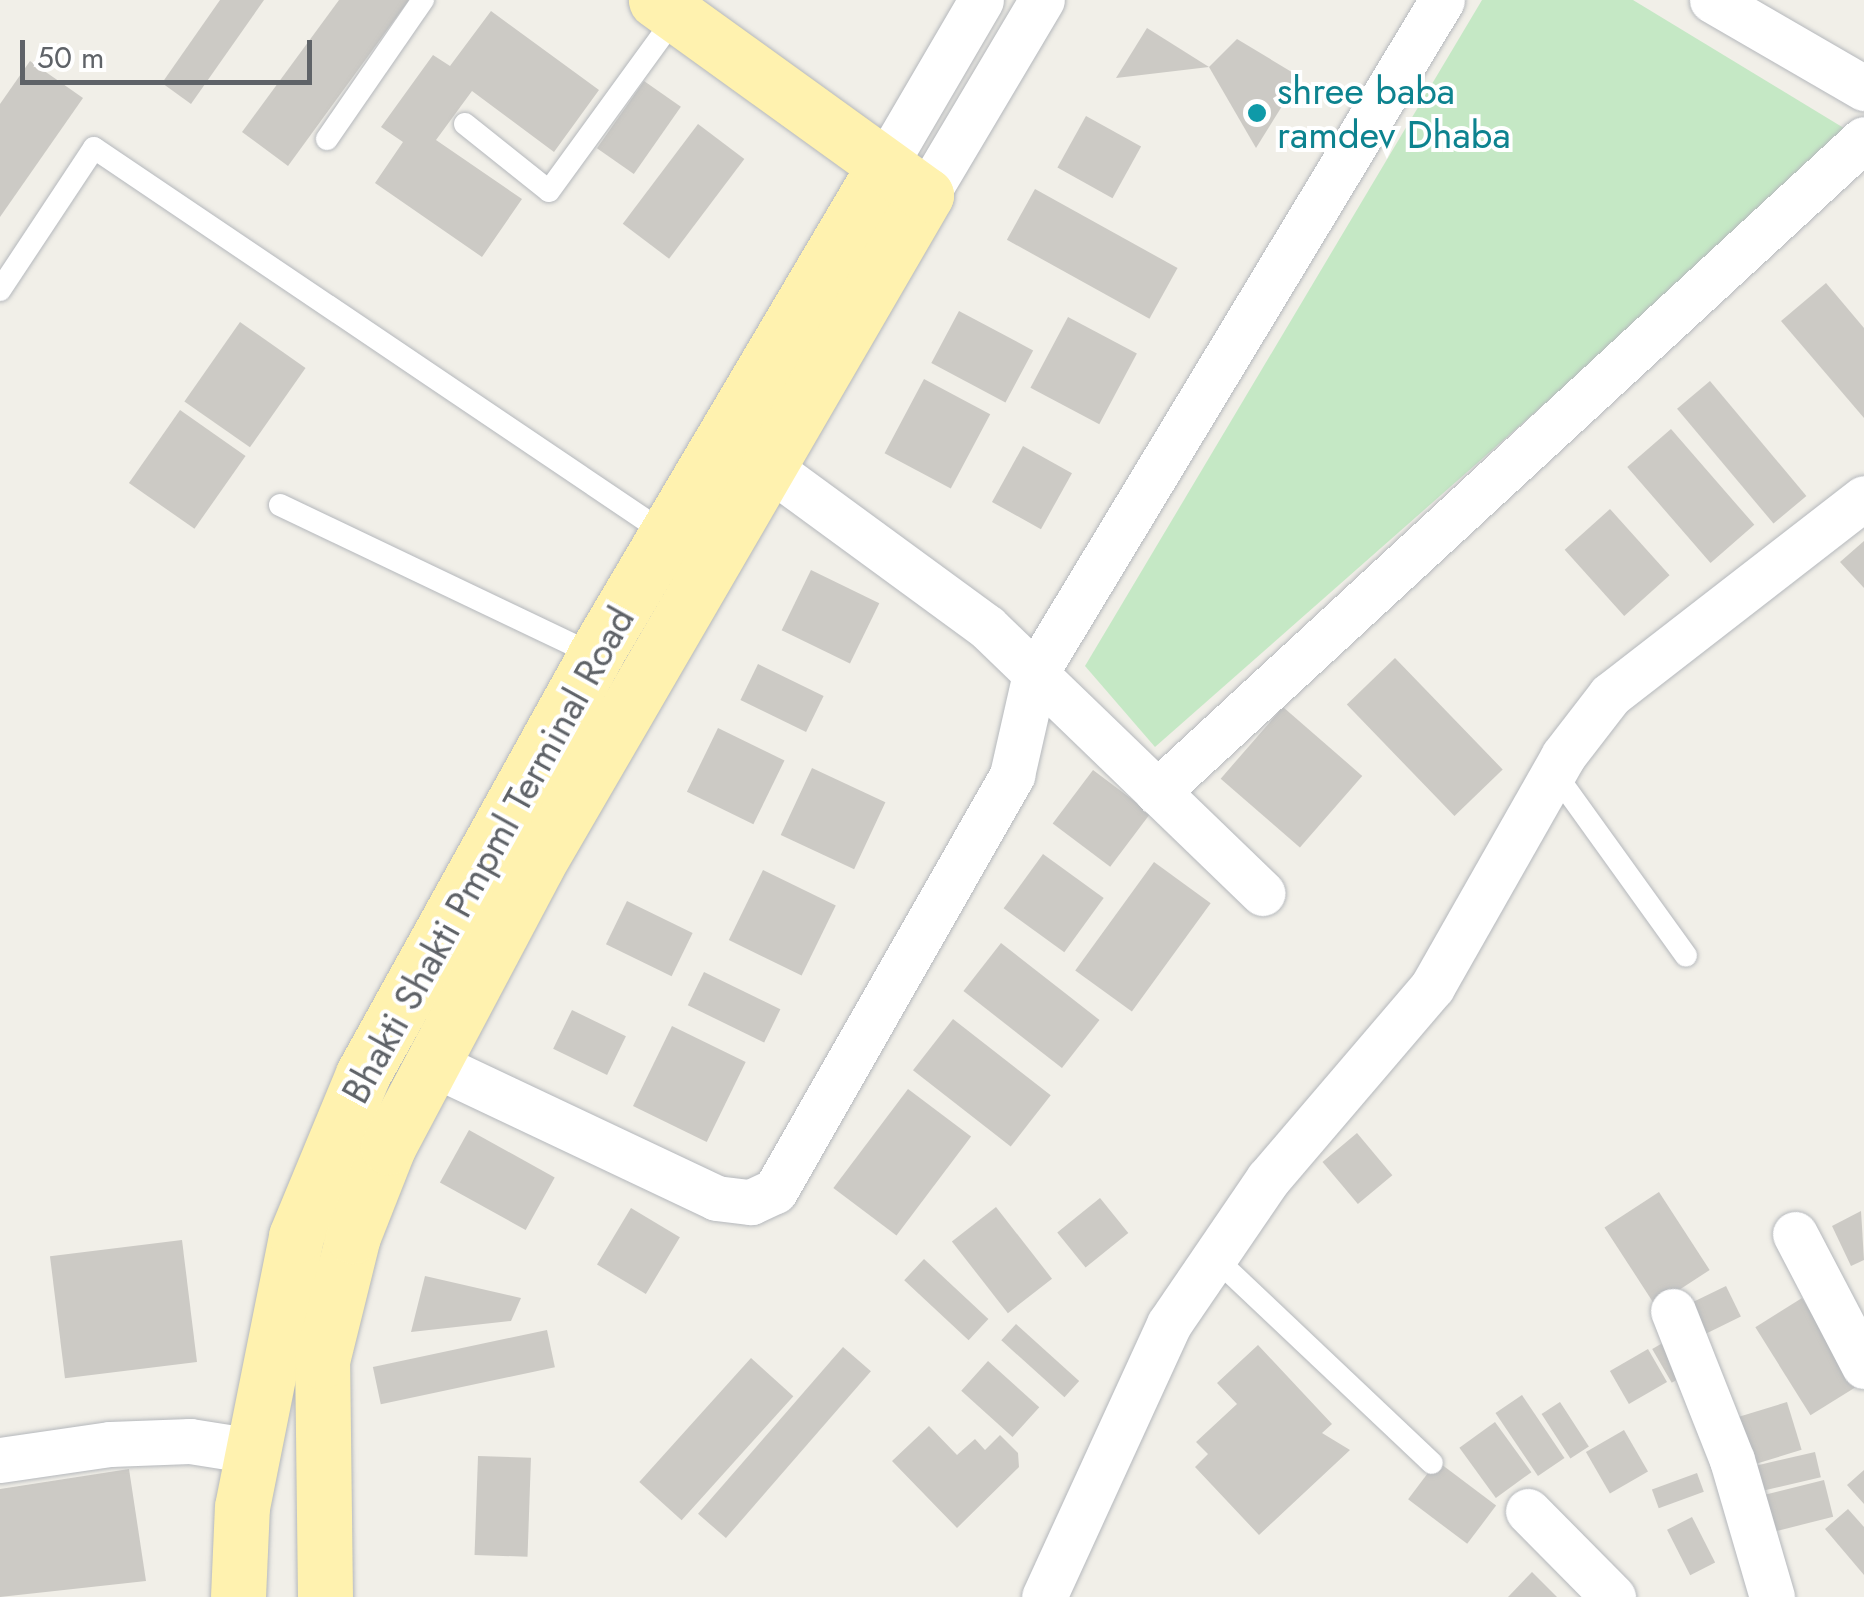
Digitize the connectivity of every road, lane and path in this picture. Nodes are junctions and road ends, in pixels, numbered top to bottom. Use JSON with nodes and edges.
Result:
{"nodes":[{"id":1,"x":423,"y":0,"type":"edge"},
{"id":2,"x":981,"y":0,"type":"edge"},
{"id":3,"x":1042,"y":0,"type":"edge"},
{"id":4,"x":1442,"y":0,"type":"edge"},
{"id":5,"x":1712,"y":0,"type":"edge"},
{"id":6,"x":667,"y":8,"type":"edge"},
{"id":7,"x":1864,"y":88,"type":"edge"},
{"id":8,"x":464,"y":124,"type":"dead end"},
{"id":9,"x":327,"y":139,"type":"dead end"},
{"id":10,"x":1864,"y":139,"type":"edge"},
{"id":11,"x":904,"y":181,"type":"junction"},
{"id":12,"x":0,"y":290,"type":"edge"},
{"id":13,"x":746,"y":450,"type":"junction"},
{"id":14,"x":1864,"y":498,"type":"edge"},
{"id":15,"x":280,"y":505,"type":"dead end"},
{"id":16,"x":665,"y":534,"type":"junction"},
{"id":17,"x":709,"y":564,"type":"junction"},
{"id":18,"x":595,"y":655,"type":"junction"},
{"id":19,"x":1035,"y":674,"type":"junction"},
{"id":20,"x":642,"y":683,"type":"junction"},
{"id":21,"x":1554,"y":772,"type":"junction"},
{"id":22,"x":1157,"y":792,"type":"junction"},
{"id":23,"x":1262,"y":893,"type":"dead end"},
{"id":24,"x":1686,"y":956,"type":"dead end"},
{"id":25,"x":431,"y":1062,"type":"junction"},
{"id":26,"x":1795,"y":1234,"type":"dead end"},
{"id":27,"x":1213,"y":1256,"type":"junction"},
{"id":28,"x":1673,"y":1311,"type":"dead end"},
{"id":29,"x":1864,"y":1366,"type":"edge"},
{"id":30,"x":253,"y":1452,"type":"junction"},
{"id":31,"x":0,"y":1460,"type":"edge"},
{"id":32,"x":1432,"y":1464,"type":"dead end"},
{"id":33,"x":1528,"y":1511,"type":"dead end"},
{"id":34,"x":238,"y":1597,"type":"edge"},
{"id":35,"x":326,"y":1597,"type":"edge"},
{"id":36,"x":1044,"y":1597,"type":"edge"},
{"id":37,"x":1613,"y":1597,"type":"edge"},
{"id":38,"x":1772,"y":1597,"type":"edge"}],
"edges":[{"from":1,"to":9,"type":"lane"},
{"from":2,"to":11,"type":"street"},
{"from":3,"to":11,"type":"street"},
{"from":4,"to":19,"type":"street"},
{"from":5,"to":7,"type":"street"},
{"from":6,"to":8,"type":"lane"},
{"from":6,"to":11,"type":"main road"},
{"from":10,"to":22,"type":"street"},
{"from":11,"to":13,"type":"main road"},
{"from":12,"to":16,"type":"lane"},
{"from":13,"to":16,"type":"main road","name":"Bhakti Shakti Pmpml Terminal Road"},
{"from":13,"to":17,"type":"main road"},
{"from":13,"to":19,"type":"street"},
{"from":14,"to":21,"type":"street"},
{"from":15,"to":18,"type":"lane"},
{"from":16,"to":17,"type":"lane"},
{"from":16,"to":18,"type":"main road","name":"Bhakti Shakti Pmpml Terminal Road"},
{"from":17,"to":20,"type":"main road"},
{"from":18,"to":20,"type":"lane"},
{"from":18,"to":30,"type":"main road","name":"Bhakti Shakti Pmpml Terminal Road"},
{"from":19,"to":22,"type":"street"},
{"from":19,"to":25,"type":"street"},
{"from":20,"to":25,"type":"main road"},
{"from":21,"to":24,"type":"lane"},
{"from":21,"to":27,"type":"street"},
{"from":22,"to":23,"type":"street"},
{"from":25,"to":35,"type":"main road"},
{"from":26,"to":29,"type":"street"},
{"from":27,"to":32,"type":"lane"},
{"from":27,"to":36,"type":"street"},
{"from":28,"to":38,"type":"street"},
{"from":30,"to":31,"type":"street"},
{"from":30,"to":34,"type":"main road","name":"Bhakti Shakti Pmpml Terminal Road"},
{"from":33,"to":37,"type":"street"}]}
